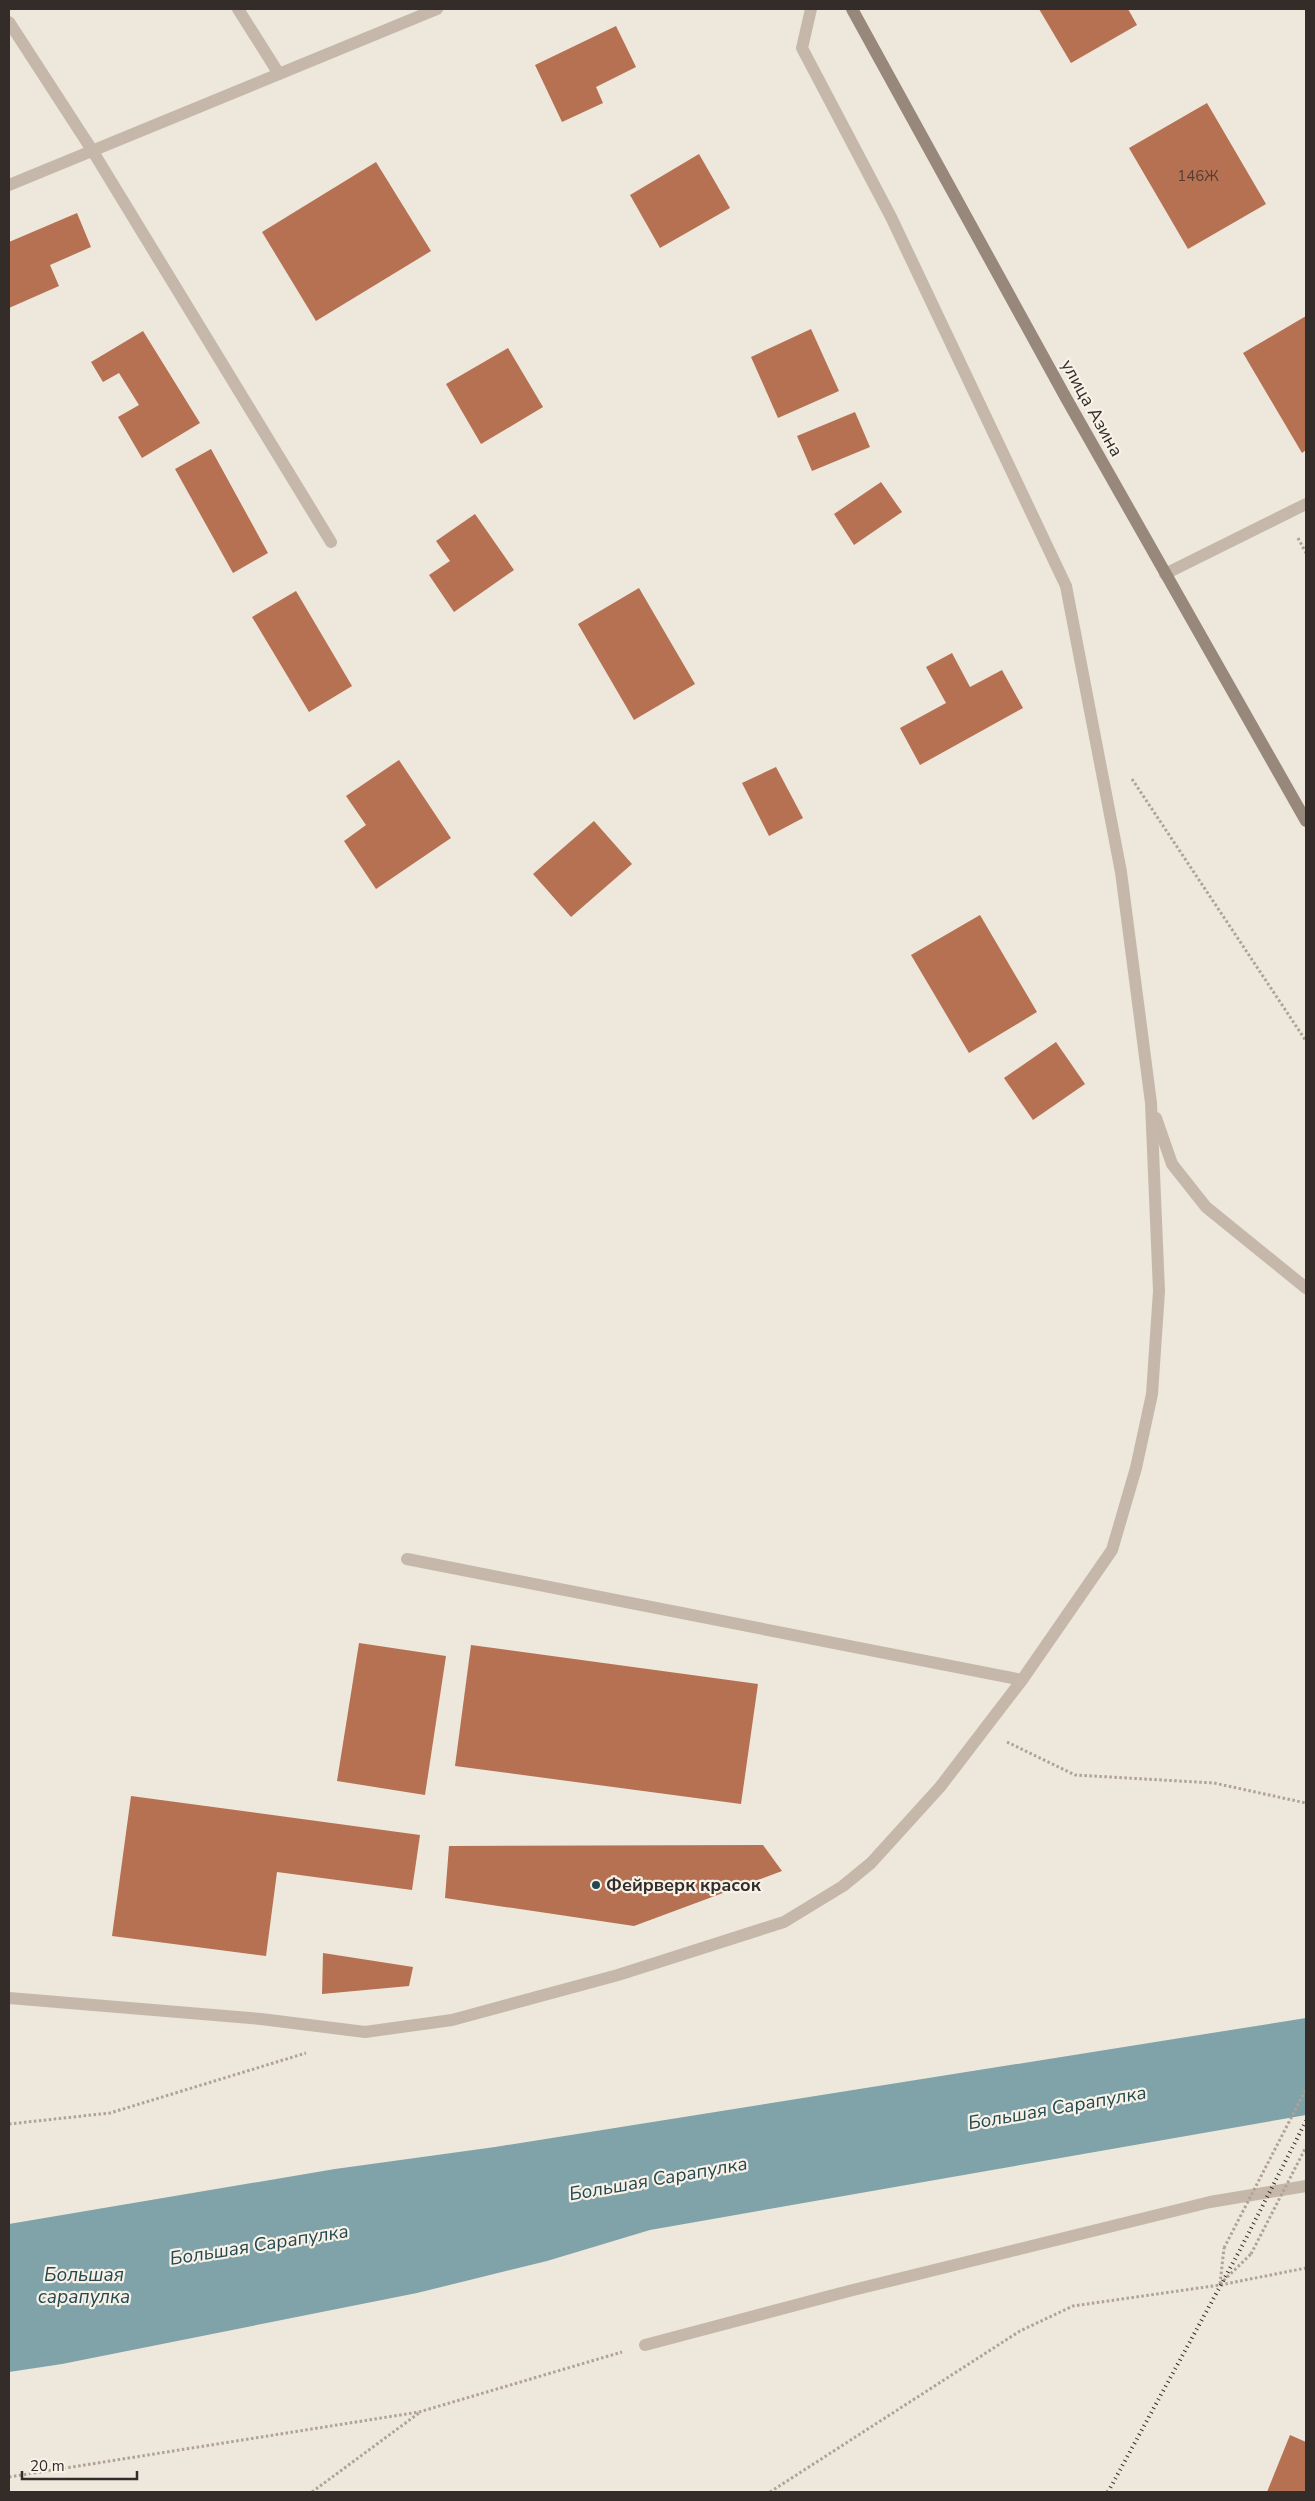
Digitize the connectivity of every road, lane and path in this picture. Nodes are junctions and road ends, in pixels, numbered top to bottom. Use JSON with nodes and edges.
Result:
{"nodes":[{"id":1,"x":238,"y":9,"type":"edge"},
{"id":2,"x":437,"y":9,"type":"edge"},
{"id":3,"x":811,"y":9,"type":"edge"},
{"id":4,"x":852,"y":9,"type":"edge"},
{"id":5,"x":9,"y":22,"type":"edge"},
{"id":6,"x":278,"y":74,"type":"junction"},
{"id":7,"x":92,"y":150,"type":"junction"},
{"id":8,"x":9,"y":185,"type":"edge"},
{"id":9,"x":1306,"y":504,"type":"edge"},
{"id":10,"x":331,"y":542,"type":"dead end"},
{"id":11,"x":1165,"y":574,"type":"junction"},
{"id":12,"x":1129,"y":774,"type":"dead end"},
{"id":13,"x":1306,"y":821,"type":"edge"},
{"id":14,"x":1306,"y":1041,"type":"edge"},
{"id":15,"x":1151,"y":1103,"type":"junction"},
{"id":16,"x":1306,"y":1288,"type":"edge"},
{"id":17,"x":407,"y":1559,"type":"dead end"},
{"id":18,"x":1022,"y":1680,"type":"junction"},
{"id":19,"x":984,"y":1730,"type":"junction"},
{"id":20,"x":1306,"y":1802,"type":"edge"},
{"id":21,"x":9,"y":1998,"type":"edge"},
{"id":22,"x":312,"y":2051,"type":"dead end"},
{"id":23,"x":1306,"y":2089,"type":"edge"},
{"id":24,"x":9,"y":2124,"type":"edge"},
{"id":25,"x":1306,"y":2147,"type":"edge"},
{"id":26,"x":1306,"y":2186,"type":"edge"},
{"id":27,"x":1306,"y":2268,"type":"edge"},
{"id":28,"x":1220,"y":2284,"type":"junction"},
{"id":29,"x":645,"y":2345,"type":"joint"},
{"id":30,"x":419,"y":2412,"type":"junction"},
{"id":31,"x":9,"y":2478,"type":"edge"},
{"id":32,"x":312,"y":2492,"type":"edge"},
{"id":33,"x":770,"y":2492,"type":"edge"}],
"edges":[{"from":1,"to":6,"type":"street"},
{"from":2,"to":6,"type":"street"},
{"from":3,"to":15,"type":"street"},
{"from":4,"to":11,"type":"main road","name":"улица Азина"},
{"from":5,"to":7,"type":"street"},
{"from":6,"to":7,"type":"street"},
{"from":7,"to":8,"type":"street"},
{"from":7,"to":10,"type":"street"},
{"from":9,"to":11,"type":"street"},
{"from":11,"to":13,"type":"main road","name":"улица Азина"},
{"from":12,"to":14,"type":"path"},
{"from":15,"to":16,"type":"street"},
{"from":15,"to":18,"type":"street"},
{"from":17,"to":18,"type":"street"},
{"from":18,"to":19,"type":"street"},
{"from":19,"to":20,"type":"path"},
{"from":19,"to":21,"type":"street"},
{"from":22,"to":24,"type":"path"},
{"from":23,"to":28,"type":"path","bridge":true},
{"from":25,"to":28,"type":"path","bridge":true},
{"from":26,"to":29,"type":"street"},
{"from":27,"to":28,"type":"path"},
{"from":28,"to":33,"type":"path"},
{"from":29,"to":30,"type":"path"},
{"from":30,"to":31,"type":"path"},
{"from":30,"to":32,"type":"path"}]}
